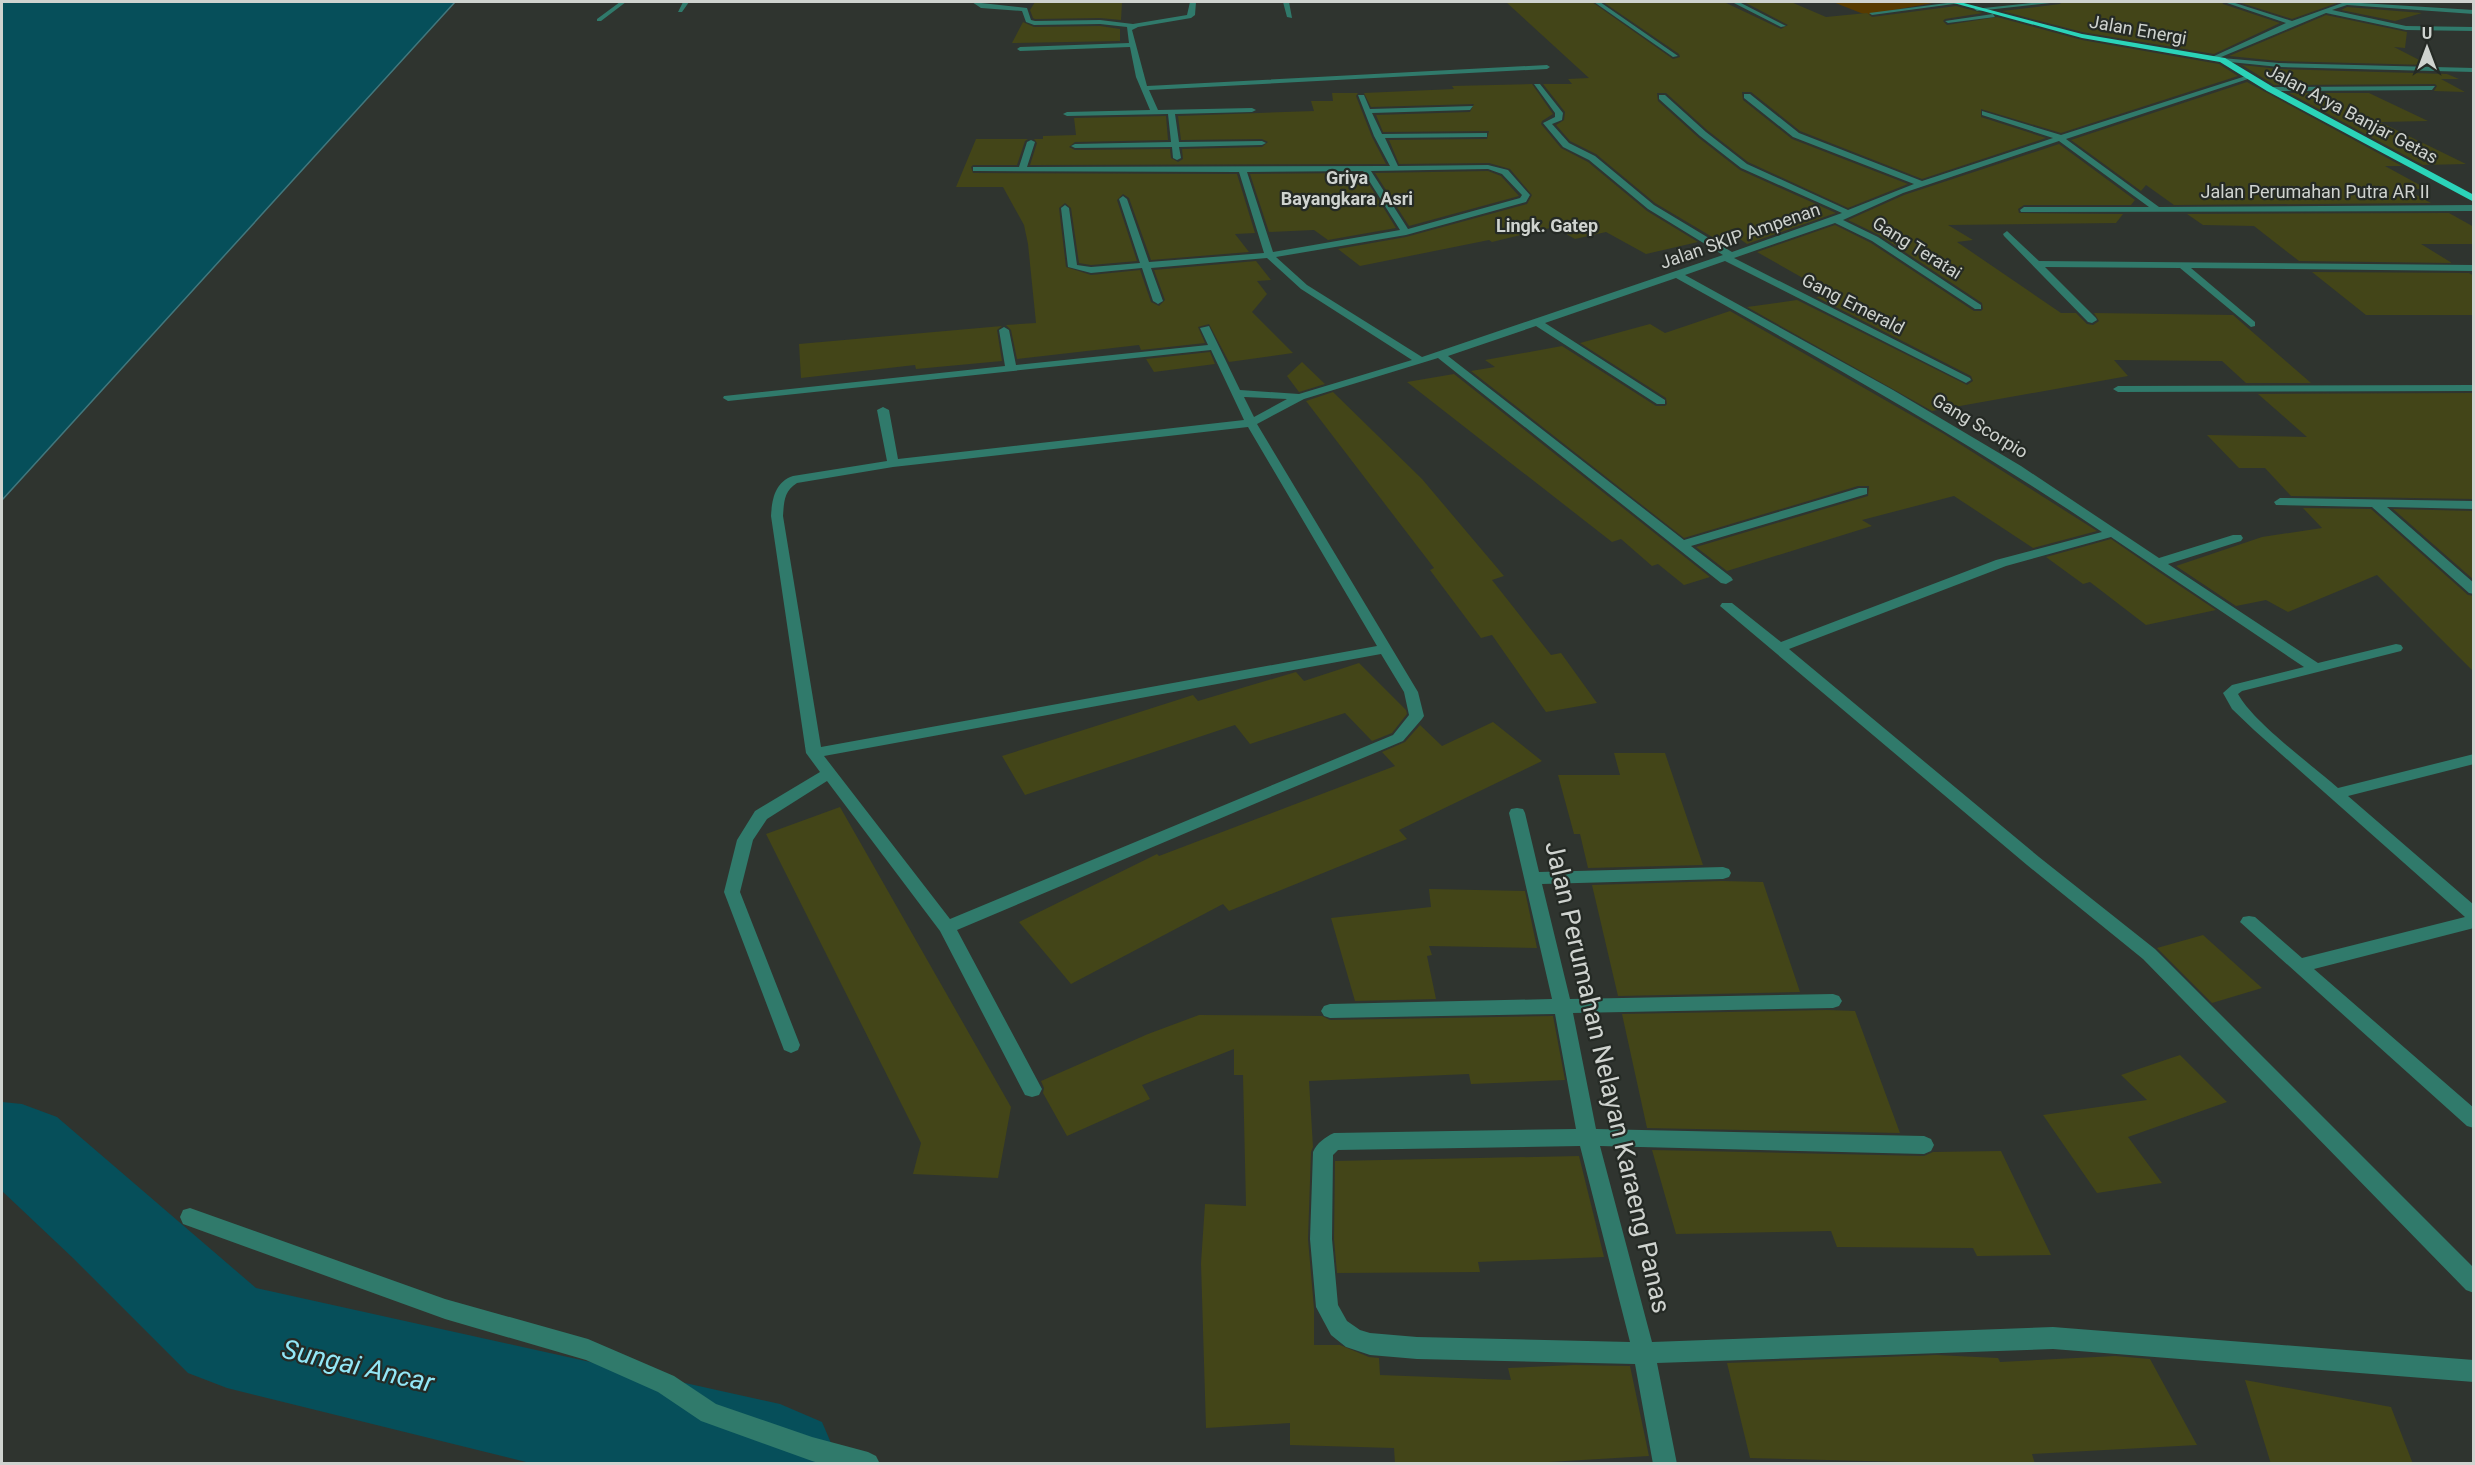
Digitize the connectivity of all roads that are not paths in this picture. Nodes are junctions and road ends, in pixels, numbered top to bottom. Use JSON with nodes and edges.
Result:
{"nodes":[{"id":1,"x":623,"y":2,"type":"edge"},
{"id":2,"x":686,"y":2,"type":"edge"},
{"id":3,"x":975,"y":2,"type":"edge"},
{"id":4,"x":1193,"y":2,"type":"edge"},
{"id":5,"x":1286,"y":2,"type":"edge"},
{"id":6,"x":1597,"y":2,"type":"edge"},
{"id":7,"x":1735,"y":2,"type":"edge"},
{"id":8,"x":1956,"y":2,"type":"edge"},
{"id":9,"x":2057,"y":2,"type":"edge"},
{"id":10,"x":2227,"y":2,"type":"edge"},
{"id":11,"x":2348,"y":2,"type":"edge"},
{"id":12,"x":1977,"y":9,"type":"junction"},
{"id":13,"x":680,"y":11,"type":"dead end"},
{"id":14,"x":2326,"y":11,"type":"junction"},
{"id":15,"x":2474,"y":12,"type":"edge"},
{"id":16,"x":1872,"y":13,"type":"dead end"},
{"id":17,"x":2002,"y":15,"type":"junction"},
{"id":18,"x":1290,"y":17,"type":"dead end"},
{"id":19,"x":599,"y":20,"type":"dead end"},
{"id":20,"x":1948,"y":21,"type":"dead end"},
{"id":21,"x":2295,"y":22,"type":"junction"},
{"id":22,"x":2313,"y":24,"type":"dead end"},
{"id":23,"x":1132,"y":26,"type":"junction"},
{"id":24,"x":1783,"y":26,"type":"dead end"},
{"id":25,"x":2474,"y":28,"type":"edge"},
{"id":26,"x":1133,"y":45,"type":"junction"},
{"id":27,"x":1020,"y":49,"type":"dead end"},
{"id":28,"x":1675,"y":56,"type":"dead end"},
{"id":29,"x":2218,"y":59,"type":"junction"},
{"id":30,"x":1546,"y":67,"type":"dead end"},
{"id":31,"x":2474,"y":70,"type":"edge"},
{"id":32,"x":2249,"y":77,"type":"junction"},
{"id":33,"x":1537,"y":86,"type":"dead end"},
{"id":34,"x":1146,"y":88,"type":"junction"},
{"id":35,"x":2432,"y":88,"type":"dead end"},
{"id":36,"x":2270,"y":89,"type":"junction"},
{"id":37,"x":1747,"y":96,"type":"dead end"},
{"id":38,"x":1361,"y":97,"type":"dead end"},
{"id":39,"x":1662,"y":97,"type":"dead end"},
{"id":40,"x":1470,"y":108,"type":"dead end"},
{"id":41,"x":1252,"y":110,"type":"dead end"},
{"id":42,"x":1171,"y":111,"type":"junction"},
{"id":43,"x":1368,"y":111,"type":"junction"},
{"id":44,"x":1155,"y":112,"type":"junction"},
{"id":45,"x":1985,"y":113,"type":"dead end"},
{"id":46,"x":1067,"y":114,"type":"dead end"},
{"id":47,"x":1484,"y":135,"type":"dead end"},
{"id":48,"x":1378,"y":136,"type":"junction"},
{"id":49,"x":2059,"y":137,"type":"junction"},
{"id":50,"x":1031,"y":142,"type":"dead end"},
{"id":51,"x":1262,"y":143,"type":"dead end"},
{"id":52,"x":1175,"y":144,"type":"junction"},
{"id":53,"x":1075,"y":146,"type":"dead end"},
{"id":54,"x":1177,"y":158,"type":"dead end"},
{"id":55,"x":1395,"y":168,"type":"junction"},
{"id":56,"x":976,"y":169,"type":"dead end"},
{"id":57,"x":1022,"y":169,"type":"junction"},
{"id":58,"x":1366,"y":169,"type":"junction"},
{"id":59,"x":1242,"y":170,"type":"junction"},
{"id":60,"x":1924,"y":185,"type":"junction"},
{"id":61,"x":1123,"y":199,"type":"dead end"},
{"id":62,"x":2474,"y":199,"type":"edge"},
{"id":63,"x":1065,"y":208,"type":"dead end"},
{"id":64,"x":2156,"y":208,"type":"junction"},
{"id":65,"x":2474,"y":208,"type":"edge"},
{"id":66,"x":2024,"y":210,"type":"dead end"},
{"id":67,"x":1848,"y":213,"type":"junction"},
{"id":68,"x":1836,"y":220,"type":"junction"},
{"id":69,"x":1406,"y":232,"type":"junction"},
{"id":70,"x":2007,"y":234,"type":"dead end"},
{"id":71,"x":1269,"y":255,"type":"junction"},
{"id":72,"x":1727,"y":256,"type":"junction"},
{"id":73,"x":2037,"y":264,"type":"junction"},
{"id":74,"x":1148,"y":266,"type":"junction"},
{"id":75,"x":2183,"y":266,"type":"junction"},
{"id":76,"x":2474,"y":268,"type":"edge"},
{"id":77,"x":1678,"y":275,"type":"junction"},
{"id":78,"x":1158,"y":301,"type":"dead end"},
{"id":79,"x":1978,"y":307,"type":"dead end"},
{"id":80,"x":2092,"y":320,"type":"dead end"},
{"id":81,"x":1537,"y":322,"type":"junction"},
{"id":82,"x":2251,"y":324,"type":"dead end"},
{"id":83,"x":1205,"y":328,"type":"dead end"},
{"id":84,"x":1004,"y":330,"type":"dead end"},
{"id":85,"x":1214,"y":347,"type":"junction"},
{"id":86,"x":1438,"y":354,"type":"junction"},
{"id":87,"x":1420,"y":360,"type":"junction"},
{"id":88,"x":1011,"y":367,"type":"junction"},
{"id":89,"x":1966,"y":380,"type":"dead end"},
{"id":90,"x":2474,"y":388,"type":"edge"},
{"id":91,"x":2118,"y":389,"type":"dead end"},
{"id":92,"x":1235,"y":393,"type":"junction"},
{"id":93,"x":1300,"y":397,"type":"junction"},
{"id":94,"x":728,"y":398,"type":"dead end"},
{"id":95,"x":1661,"y":402,"type":"dead end"},
{"id":96,"x":883,"y":410,"type":"dead end"},
{"id":97,"x":1251,"y":423,"type":"junction"},
{"id":98,"x":893,"y":463,"type":"junction"},
{"id":99,"x":1863,"y":491,"type":"dead end"},
{"id":100,"x":2280,"y":502,"type":"dead end"},
{"id":101,"x":2376,"y":504,"type":"junction"},
{"id":102,"x":2474,"y":505,"type":"edge"},
{"id":103,"x":2112,"y":533,"type":"junction"},
{"id":104,"x":2237,"y":538,"type":"dead end"},
{"id":105,"x":1682,"y":545,"type":"junction"},
{"id":106,"x":2157,"y":563,"type":"junction"},
{"id":107,"x":1726,"y":580,"type":"dead end"},
{"id":108,"x":2474,"y":590,"type":"edge"},
{"id":109,"x":1727,"y":606,"type":"dead end"},
{"id":110,"x":1779,"y":648,"type":"junction"},
{"id":111,"x":2397,"y":648,"type":"dead end"},
{"id":112,"x":1386,"y":649,"type":"junction"},
{"id":113,"x":2314,"y":668,"type":"junction"},
{"id":114,"x":814,"y":753,"type":"junction"},
{"id":115,"x":2474,"y":759,"type":"edge"},
{"id":116,"x":828,"y":773,"type":"junction"},
{"id":117,"x":2335,"y":794,"type":"junction"},
{"id":118,"x":1517,"y":813,"type":"dead end"},
{"id":119,"x":1724,"y":873,"type":"dead end"},
{"id":120,"x":1534,"y":878,"type":"junction"},
{"id":121,"x":2474,"y":915,"type":"edge"},
{"id":122,"x":2474,"y":921,"type":"edge"},
{"id":123,"x":2249,"y":922,"type":"dead end"},
{"id":124,"x":947,"y":927,"type":"junction"},
{"id":125,"x":2299,"y":966,"type":"junction"},
{"id":126,"x":1833,"y":1001,"type":"dead end"},
{"id":127,"x":1563,"y":1008,"type":"junction"},
{"id":128,"x":1330,"y":1011,"type":"dead end"},
{"id":129,"x":791,"y":1046,"type":"dead end"},
{"id":130,"x":1032,"y":1089,"type":"dead end"},
{"id":131,"x":2473,"y":1118,"type":"edge"},
{"id":132,"x":1588,"y":1137,"type":"junction"},
{"id":133,"x":1924,"y":1145,"type":"dead end"},
{"id":134,"x":190,"y":1216,"type":"dead end"},
{"id":135,"x":2474,"y":1282,"type":"edge"},
{"id":136,"x":1644,"y":1353,"type":"junction"},
{"id":137,"x":2474,"y":1371,"type":"edge"},
{"id":138,"x":868,"y":1464,"type":"edge"},
{"id":139,"x":1665,"y":1464,"type":"edge"}],
"edges":[{"from":1,"to":19,"type":"street"},
{"from":2,"to":13,"type":"street"},
{"from":3,"to":23,"type":"street"},
{"from":4,"to":23,"type":"street"},
{"from":5,"to":18,"type":"street"},
{"from":6,"to":28,"type":"street"},
{"from":7,"to":24,"type":"street"},
{"from":8,"to":12,"type":"highway","name":"Jalan Energi"},
{"from":8,"to":16,"type":"street"},
{"from":9,"to":12,"type":"street"},
{"from":10,"to":21,"type":"street"},
{"from":11,"to":14,"type":"street"},
{"from":11,"to":15,"type":"street"},
{"from":12,"to":17,"type":"highway","name":"Jalan Energi"},
{"from":14,"to":21,"type":"street"},
{"from":14,"to":25,"type":"street"},
{"from":17,"to":20,"type":"street"},
{"from":17,"to":29,"type":"highway","name":"Jalan Energi"},
{"from":21,"to":22,"type":"street"},
{"from":21,"to":29,"type":"street"},
{"from":23,"to":26,"type":"street"},
{"from":26,"to":27,"type":"street"},
{"from":26,"to":34,"type":"street"},
{"from":29,"to":31,"type":"street"},
{"from":29,"to":32,"type":"highway","name":"Jalan Arya Banjar Getas"},
{"from":30,"to":34,"type":"street"},
{"from":32,"to":36,"type":"highway","name":"Jalan Arya Banjar Getas"},
{"from":32,"to":49,"type":"street","name":"Jalan SKIP Ampenan"},
{"from":33,"to":72,"type":"street","name":"Gang Emerald"},
{"from":34,"to":44,"type":"street"},
{"from":35,"to":36,"type":"street"},
{"from":36,"to":62,"type":"highway","name":"Jalan Arya Banjar Getas"},
{"from":37,"to":60,"type":"street"},
{"from":38,"to":43,"type":"street"},
{"from":39,"to":67,"type":"street"},
{"from":40,"to":43,"type":"street"},
{"from":41,"to":42,"type":"street"},
{"from":42,"to":44,"type":"street"},
{"from":42,"to":52,"type":"street"},
{"from":43,"to":48,"type":"street"},
{"from":44,"to":46,"type":"street"},
{"from":45,"to":49,"type":"street"},
{"from":47,"to":48,"type":"street"},
{"from":48,"to":55,"type":"street"},
{"from":49,"to":60,"type":"street","name":"Jalan SKIP Ampenan"},
{"from":49,"to":64,"type":"street"},
{"from":50,"to":57,"type":"street"},
{"from":51,"to":52,"type":"street"},
{"from":52,"to":53,"type":"street"},
{"from":52,"to":54,"type":"street"},
{"from":55,"to":58,"type":"street"},
{"from":55,"to":69,"type":"street"},
{"from":56,"to":57,"type":"street"},
{"from":57,"to":59,"type":"street"},
{"from":58,"to":59,"type":"street"},
{"from":58,"to":69,"type":"street"},
{"from":59,"to":71,"type":"street"},
{"from":60,"to":67,"type":"street","name":"Jalan SKIP Ampenan"},
{"from":61,"to":74,"type":"street"},
{"from":63,"to":74,"type":"street"},
{"from":64,"to":65,"type":"street","name":"Jalan Perumahan Putra AR II"},
{"from":64,"to":66,"type":"street","name":"Jalan Perumahan Putra AR II"},
{"from":67,"to":68,"type":"street","name":"Jalan SKIP Ampenan"},
{"from":68,"to":72,"type":"street","name":"Jalan SKIP Ampenan"},
{"from":68,"to":79,"type":"street","name":"Gang Teratai"},
{"from":69,"to":71,"type":"street"},
{"from":70,"to":73,"type":"street"},
{"from":71,"to":74,"type":"street"},
{"from":71,"to":87,"type":"street"},
{"from":72,"to":77,"type":"street","name":"Jalan SKIP Ampenan"},
{"from":72,"to":89,"type":"street","name":"Gang Emerald"},
{"from":73,"to":75,"type":"street"},
{"from":73,"to":80,"type":"street"},
{"from":74,"to":78,"type":"street"},
{"from":75,"to":76,"type":"street"},
{"from":75,"to":82,"type":"street"},
{"from":77,"to":81,"type":"street","name":"Jalan SKIP Ampenan"},
{"from":77,"to":103,"type":"street","name":"Gang Scorpio"},
{"from":81,"to":86,"type":"street","name":"Jalan SKIP Ampenan"},
{"from":81,"to":95,"type":"street"},
{"from":83,"to":85,"type":"street"},
{"from":84,"to":88,"type":"street"},
{"from":85,"to":88,"type":"street"},
{"from":85,"to":92,"type":"street"},
{"from":86,"to":87,"type":"street","name":"Jalan SKIP Ampenan"},
{"from":86,"to":105,"type":"street"},
{"from":87,"to":93,"type":"street","name":"Jalan SKIP Ampenan"},
{"from":88,"to":94,"type":"street"},
{"from":90,"to":91,"type":"street"},
{"from":92,"to":93,"type":"street","name":"Jalan SKIP Ampenan"},
{"from":92,"to":97,"type":"street"},
{"from":93,"to":97,"type":"street"},
{"from":96,"to":98,"type":"street"},
{"from":97,"to":98,"type":"street"},
{"from":97,"to":112,"type":"street"},
{"from":98,"to":114,"type":"street"},
{"from":99,"to":105,"type":"street"},
{"from":100,"to":101,"type":"street"},
{"from":101,"to":102,"type":"street"},
{"from":101,"to":108,"type":"street"},
{"from":103,"to":106,"type":"street","name":"Gang Scorpio"},
{"from":103,"to":110,"type":"street"},
{"from":104,"to":106,"type":"street"},
{"from":105,"to":107,"type":"street"},
{"from":106,"to":113,"type":"street","name":"Gang Scorpio"},
{"from":109,"to":110,"type":"street"},
{"from":110,"to":135,"type":"street"},
{"from":111,"to":113,"type":"street"},
{"from":112,"to":114,"type":"street"},
{"from":112,"to":124,"type":"street"},
{"from":113,"to":117,"type":"street"},
{"from":114,"to":116,"type":"street"},
{"from":115,"to":117,"type":"street"},
{"from":116,"to":124,"type":"street"},
{"from":116,"to":129,"type":"street"},
{"from":117,"to":121,"type":"street"},
{"from":118,"to":120,"type":"street","name":"Jalan Perumahan Nelayan Karaeng Panas"},
{"from":119,"to":120,"type":"street"},
{"from":120,"to":127,"type":"street","name":"Jalan Perumahan Nelayan Karaeng Panas"},
{"from":122,"to":125,"type":"street"},
{"from":123,"to":125,"type":"street"},
{"from":124,"to":130,"type":"street"},
{"from":125,"to":131,"type":"street"},
{"from":126,"to":127,"type":"street"},
{"from":127,"to":128,"type":"street"},
{"from":127,"to":132,"type":"street","name":"Jalan Perumahan Nelayan Karaeng Panas"},
{"from":132,"to":133,"type":"street"},
{"from":132,"to":136,"type":"street","name":"Jalan Perumahan Nelayan Karaeng Panas"},
{"from":132,"to":136,"type":"street"},
{"from":134,"to":138,"type":"street"},
{"from":136,"to":137,"type":"street"},
{"from":136,"to":139,"type":"street","name":"Jalan Perumahan Nelayan Karaeng Panas"}]}
